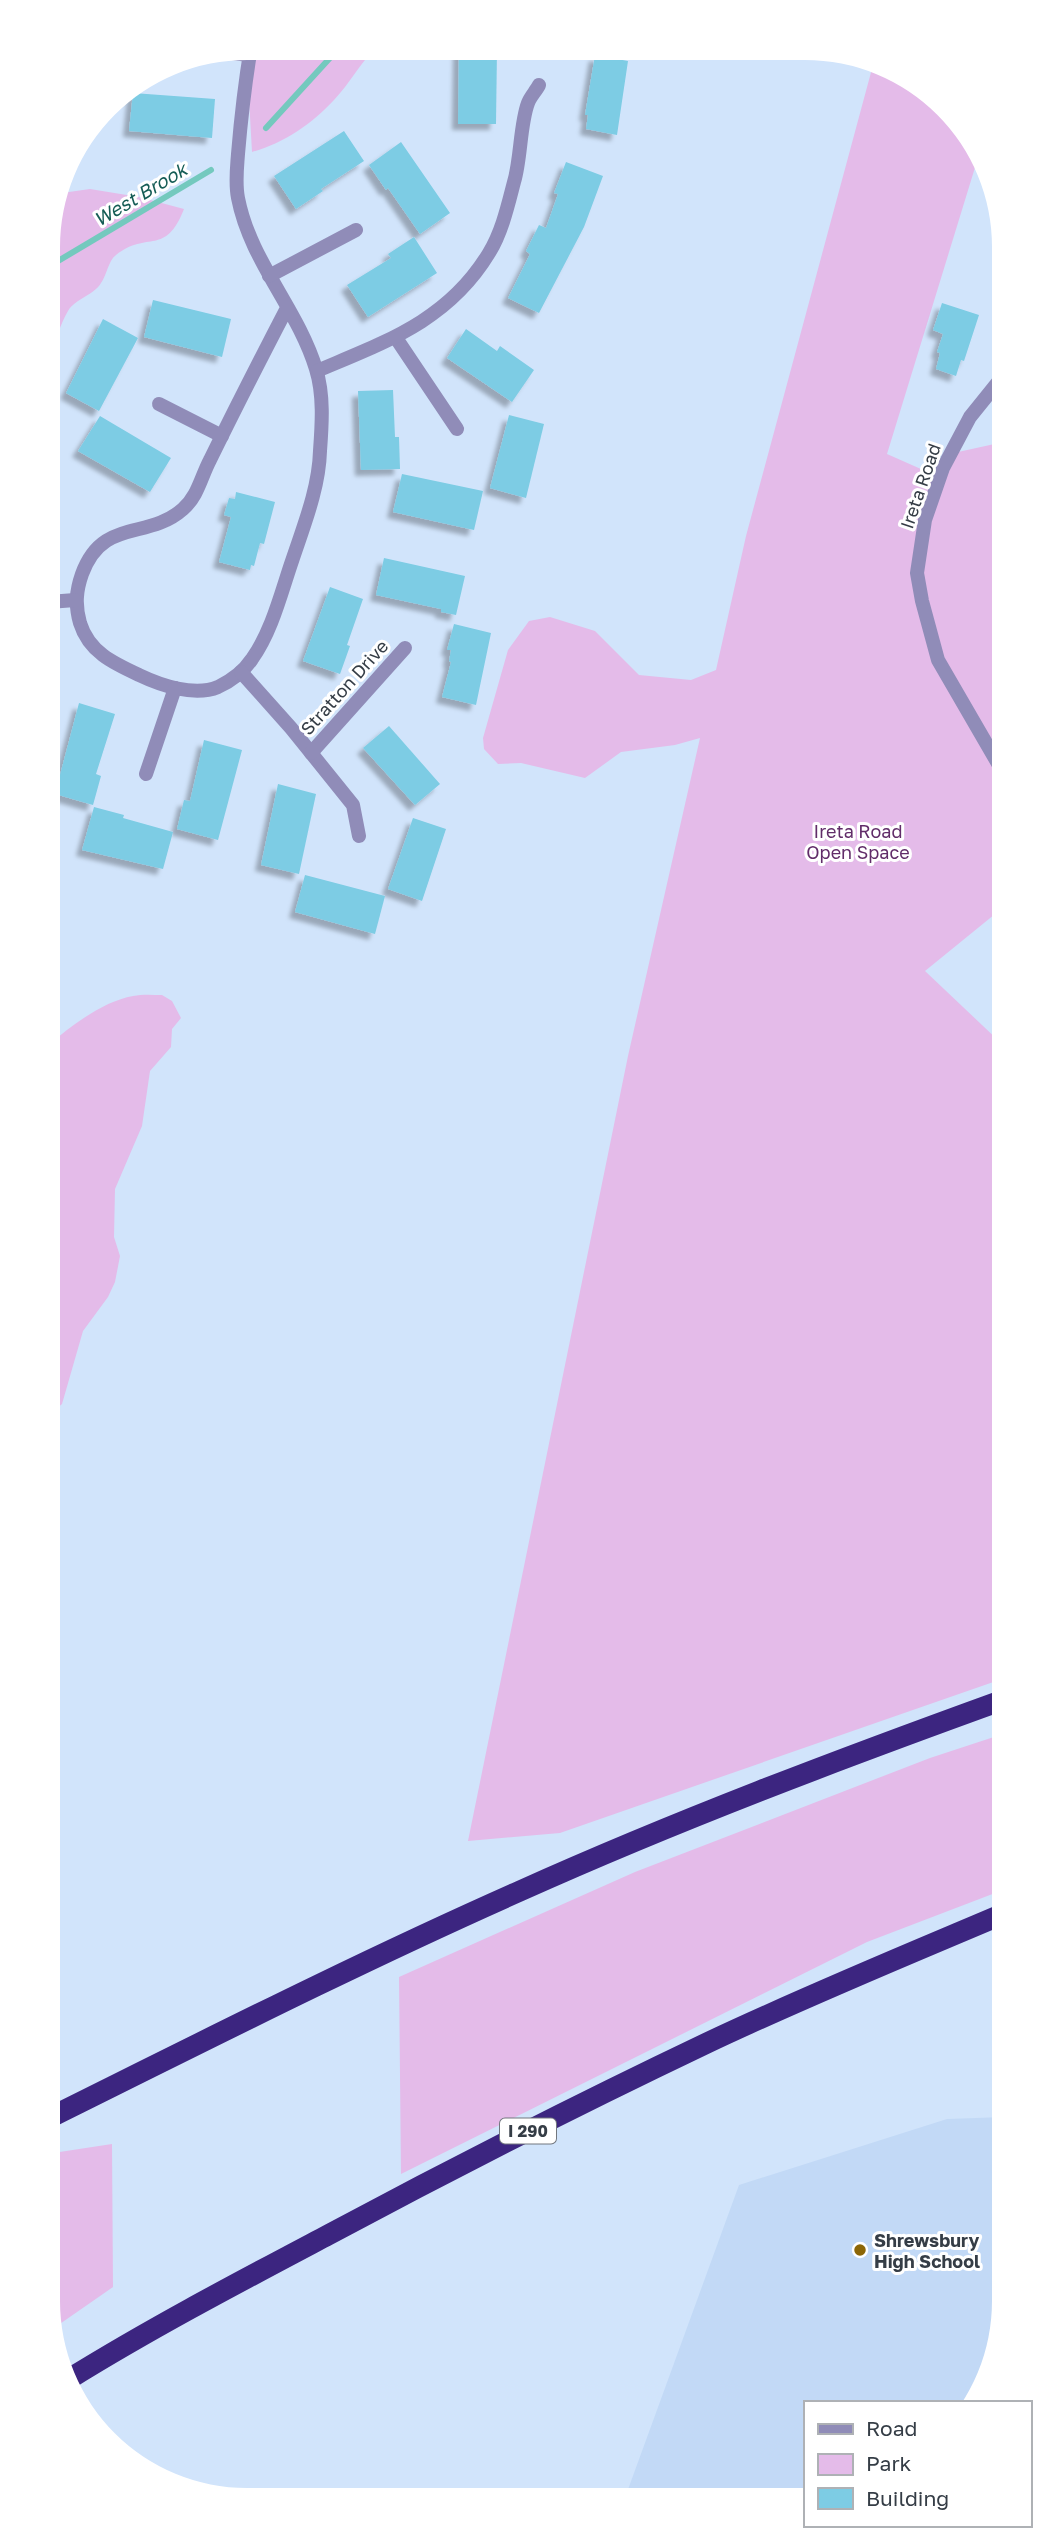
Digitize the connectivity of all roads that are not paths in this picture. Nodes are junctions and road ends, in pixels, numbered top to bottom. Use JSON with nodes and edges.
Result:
{"nodes":[{"id":1,"x":249,"y":60,"type":"edge"},
{"id":2,"x":539,"y":85,"type":"dead end"},
{"id":3,"x":356,"y":230,"type":"dead end"},
{"id":4,"x":269,"y":276,"type":"junction"},
{"id":5,"x":287,"y":308,"type":"junction"},
{"id":6,"x":396,"y":338,"type":"junction"},
{"id":7,"x":317,"y":371,"type":"junction"},
{"id":8,"x":992,"y":389,"type":"edge"},
{"id":9,"x":159,"y":404,"type":"dead end"},
{"id":10,"x":457,"y":429,"type":"dead end"},
{"id":11,"x":222,"y":436,"type":"junction"},
{"id":12,"x":75,"y":600,"type":"junction"},
{"id":13,"x":60,"y":601,"type":"edge"},
{"id":14,"x":405,"y":648,"type":"dead end"},
{"id":15,"x":241,"y":672,"type":"junction"},
{"id":16,"x":175,"y":688,"type":"junction"},
{"id":17,"x":311,"y":752,"type":"junction"},
{"id":18,"x":992,"y":753,"type":"edge"},
{"id":19,"x":146,"y":774,"type":"dead end"},
{"id":20,"x":359,"y":836,"type":"dead end"},
{"id":21,"x":992,"y":1704,"type":"edge"},
{"id":22,"x":992,"y":1919,"type":"edge"},
{"id":23,"x":60,"y":2113,"type":"edge"},
{"id":24,"x":75,"y":2376,"type":"edge"}],
"edges":[{"from":1,"to":4,"type":"street"},
{"from":2,"to":6,"type":"street"},
{"from":3,"to":4,"type":"street"},
{"from":4,"to":5,"type":"street"},
{"from":5,"to":7,"type":"street"},
{"from":5,"to":11,"type":"street"},
{"from":6,"to":7,"type":"street"},
{"from":6,"to":10,"type":"street"},
{"from":7,"to":15,"type":"street"},
{"from":8,"to":18,"type":"street","name":"Ireta Road"},
{"from":9,"to":11,"type":"street"},
{"from":11,"to":12,"type":"street"},
{"from":12,"to":13,"type":"street"},
{"from":12,"to":16,"type":"street"},
{"from":14,"to":17,"type":"street","name":"Stratton Drive"},
{"from":15,"to":16,"type":"street"},
{"from":15,"to":17,"type":"street","name":"Stratton Drive"},
{"from":16,"to":19,"type":"street"},
{"from":17,"to":20,"type":"street","name":"Stratton Drive"},
{"from":21,"to":23,"type":"highway"},
{"from":22,"to":24,"type":"highway","number":"I 290"}]}
